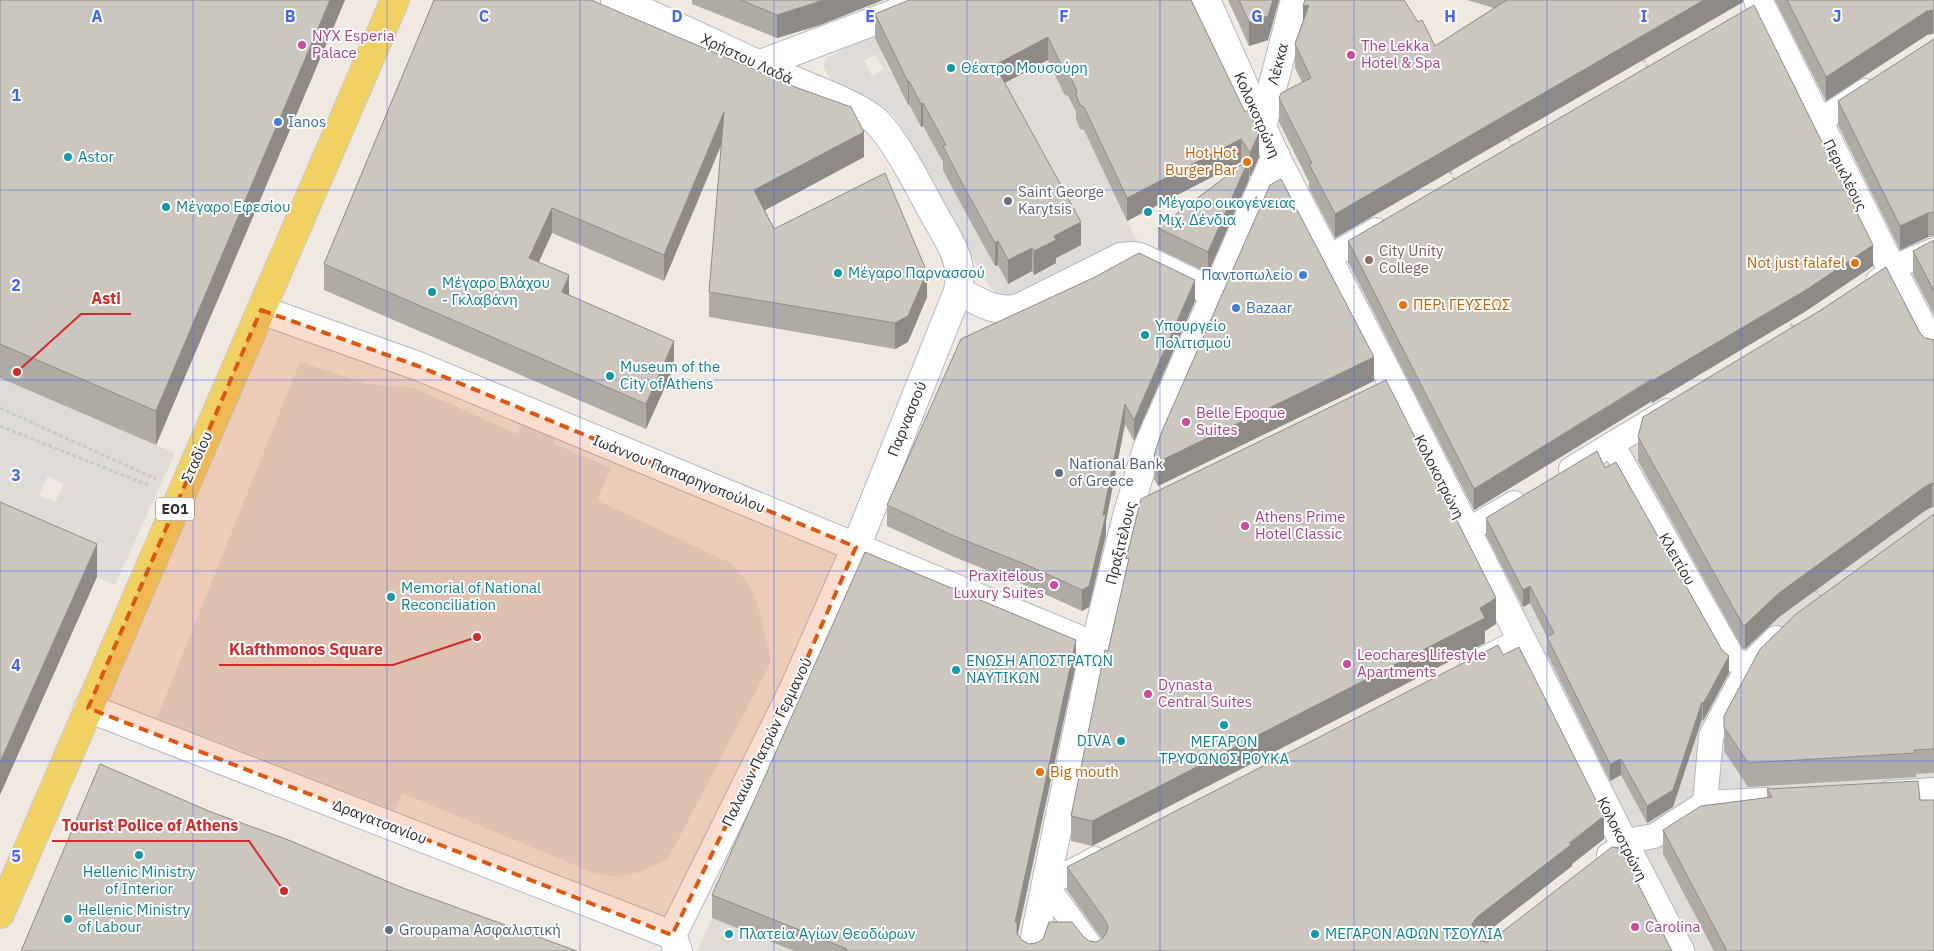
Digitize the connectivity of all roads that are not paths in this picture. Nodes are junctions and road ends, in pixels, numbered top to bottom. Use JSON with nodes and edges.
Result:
{"nodes":[{"id":1,"x":395,"y":0,"type":"edge"},
{"id":2,"x":615,"y":0,"type":"edge"},
{"id":3,"x":925,"y":0,"type":"edge"},
{"id":4,"x":1206,"y":0,"type":"edge"},
{"id":5,"x":1295,"y":0,"type":"edge"},
{"id":6,"x":1754,"y":8,"type":"edge"},
{"id":7,"x":670,"y":10,"type":"edge"},
{"id":8,"x":758,"y":65,"type":"junction"},
{"id":9,"x":1884,"y":79,"type":"edge"},
{"id":10,"x":1818,"y":122,"type":"junction"},
{"id":11,"x":1262,"y":127,"type":"junction"},
{"id":12,"x":1276,"y":156,"type":"junction"},
{"id":13,"x":1396,"y":218,"type":"edge"},
{"id":14,"x":1934,"y":250,"type":"edge"},
{"id":15,"x":1328,"y":258,"type":"junction"},
{"id":16,"x":1892,"y":271,"type":"junction"},
{"id":17,"x":958,"y":291,"type":"junction"},
{"id":18,"x":1861,"y":292,"type":"edge"},
{"id":19,"x":1216,"y":294,"type":"junction"},
{"id":20,"x":261,"y":310,"type":"junction"},
{"id":21,"x":1934,"y":349,"type":"edge"},
{"id":22,"x":1686,"y":400,"type":"edge"},
{"id":23,"x":1612,"y":444,"type":"junction"},
{"id":24,"x":1554,"y":480,"type":"edge"},
{"id":25,"x":1530,"y":494,"type":"edge"},
{"id":26,"x":1152,"y":504,"type":"edge"},
{"id":27,"x":1127,"y":516,"type":"junction"},
{"id":28,"x":1466,"y":531,"type":"junction"},
{"id":29,"x":856,"y":547,"type":"junction"},
{"id":30,"x":1819,"y":595,"type":"edge"},
{"id":31,"x":1521,"y":640,"type":"junction"},
{"id":32,"x":1095,"y":646,"type":"junction"},
{"id":33,"x":1749,"y":665,"type":"junction"},
{"id":34,"x":1457,"y":673,"type":"edge"},
{"id":35,"x":88,"y":708,"type":"junction"},
{"id":36,"x":1934,"y":790,"type":"edge"},
{"id":37,"x":1867,"y":794,"type":"edge"},
{"id":38,"x":1788,"y":799,"type":"edge"},
{"id":39,"x":1705,"y":803,"type":"junction"},
{"id":40,"x":1625,"y":845,"type":"junction"},
{"id":41,"x":1112,"y":850,"type":"edge"},
{"id":42,"x":1591,"y":869,"type":"edge"},
{"id":43,"x":1046,"y":885,"type":"junction"},
{"id":44,"x":0,"y":914,"type":"edge"},
{"id":45,"x":675,"y":943,"type":"edge"},
{"id":46,"x":1032,"y":951,"type":"edge"},
{"id":47,"x":1094,"y":951,"type":"edge"},
{"id":48,"x":1680,"y":951,"type":"edge"}],
"edges":[{"from":1,"to":20,"type":"main road","name":"Σταδίου","number":"ΕΟ1"},
{"from":2,"to":7,"type":"street","name":"Χρήστου Λαδά"},
{"from":3,"to":8,"type":"street"},
{"from":4,"to":11,"type":"street","name":"Κολοκοτρώνη"},
{"from":5,"to":11,"type":"street","name":"Λέκκα"},
{"from":6,"to":10,"type":"street","name":"Περικλέους"},
{"from":7,"to":8,"type":"street","name":"Χρήστου Λαδά"},
{"from":8,"to":17,"type":"street","name":"Χρήστου Λαδά"},
{"from":9,"to":10,"type":"street"},
{"from":10,"to":16,"type":"street","name":"Περικλέους"},
{"from":11,"to":12,"type":"street","name":"Κολοκοτρώνη"},
{"from":12,"to":15,"type":"street","name":"Κολοκοτρώνη"},
{"from":12,"to":19,"type":"street","name":"Πραξιτέλους"},
{"from":13,"to":15,"type":"street"},
{"from":14,"to":16,"type":"street"},
{"from":15,"to":28,"type":"street","name":"Κολοκοτρώνη"},
{"from":16,"to":18,"type":"street"},
{"from":16,"to":21,"type":"street","name":"Περικλέους"},
{"from":17,"to":19,"type":"street"},
{"from":17,"to":29,"type":"street","name":"Παρνασσού"},
{"from":19,"to":27,"type":"street","name":"Πραξιτέλους"},
{"from":20,"to":29,"type":"street","name":"Ιωάννου Παπαρηγοπούλου"},
{"from":20,"to":35,"type":"main road","name":"Σταδίου","number":"ΕΟ1"},
{"from":22,"to":23,"type":"street"},
{"from":23,"to":24,"type":"street"},
{"from":23,"to":33,"type":"street","name":"Κλειτίου"},
{"from":25,"to":28,"type":"street"},
{"from":26,"to":27,"type":"street"},
{"from":27,"to":32,"type":"street","name":"Πραξιτέλους"},
{"from":28,"to":31,"type":"street","name":"Κολοκοτρώνη"},
{"from":29,"to":32,"type":"street","name":"Ιωάννου Παπαρηγοπούλου"},
{"from":29,"to":45,"type":"street","name":"Παλαιών Πατρών Γερμανού"},
{"from":30,"to":33,"type":"street"},
{"from":31,"to":34,"type":"street"},
{"from":31,"to":40,"type":"street","name":"Κολοκοτρώνη"},
{"from":32,"to":43,"type":"street","name":"Πραξιτέλους"},
{"from":33,"to":39,"type":"street"},
{"from":35,"to":44,"type":"main road","name":"Σταδίου","number":"ΕΟ1"},
{"from":35,"to":45,"type":"street","name":"Δραγατσανίου"},
{"from":36,"to":37,"type":"street"},
{"from":38,"to":39,"type":"street"},
{"from":39,"to":40,"type":"street"},
{"from":40,"to":42,"type":"street"},
{"from":40,"to":48,"type":"street","name":"Κολοκοτρώνη"},
{"from":41,"to":43,"type":"street"},
{"from":43,"to":46,"type":"street","name":"Πραξιτέλους"},
{"from":43,"to":47,"type":"street"}]}
